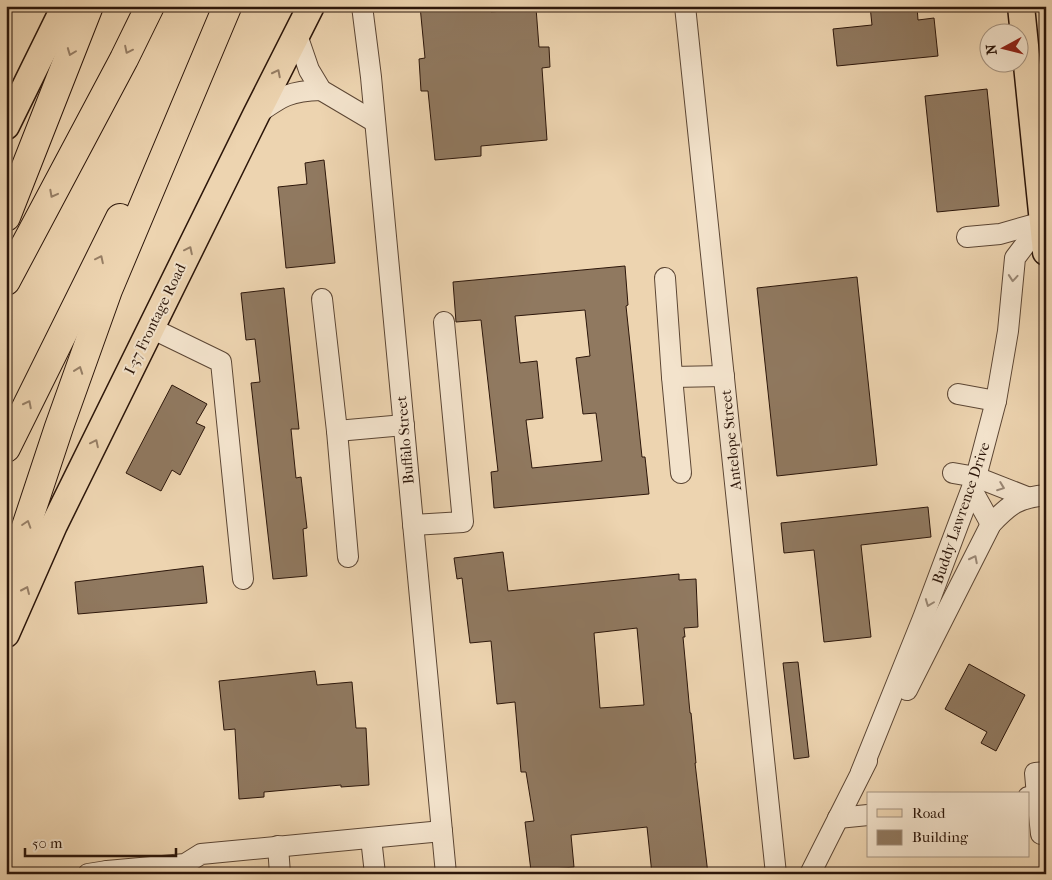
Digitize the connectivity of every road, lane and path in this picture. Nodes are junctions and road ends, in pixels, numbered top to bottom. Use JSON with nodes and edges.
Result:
{"nodes":[{"id":1,"x":65,"y":6,"type":"edge"},
{"id":2,"x":89,"y":6,"type":"edge"},
{"id":3,"x":150,"y":6,"type":"edge"},
{"id":4,"x":311,"y":6,"type":"edge"},
{"id":5,"x":362,"y":6,"type":"edge"},
{"id":6,"x":685,"y":6,"type":"edge"},
{"id":7,"x":1021,"y":6,"type":"edge"},
{"id":8,"x":228,"y":7,"type":"edge"},
{"id":9,"x":297,"y":35,"type":"junction"},
{"id":10,"x":321,"y":90,"type":"junction"},
{"id":11,"x":256,"y":115,"type":"junction"},
{"id":12,"x":375,"y":122,"type":"junction"},
{"id":13,"x":6,"y":126,"type":"edge"},
{"id":14,"x":6,"y":217,"type":"edge"},
{"id":15,"x":1044,"y":221,"type":"edge"},
{"id":16,"x":967,"y":237,"type":"dead end"},
{"id":17,"x":1046,"y":252,"type":"edge"},
{"id":18,"x":665,"y":278,"type":"dead end"},
{"id":19,"x":6,"y":282,"type":"edge"},
{"id":20,"x":322,"y":299,"type":"dead end"},
{"id":21,"x":444,"y":322,"type":"dead end"},
{"id":22,"x":151,"y":328,"type":"junction"},
{"id":23,"x":672,"y":376,"type":"junction"},
{"id":24,"x":724,"y":376,"type":"junction"},
{"id":25,"x":958,"y":394,"type":"dead end"},
{"id":26,"x":996,"y":401,"type":"junction"},
{"id":27,"x":404,"y":425,"type":"junction"},
{"id":28,"x":337,"y":432,"type":"junction"},
{"id":29,"x":6,"y":448,"type":"edge"},
{"id":30,"x":680,"y":473,"type":"dead end"},
{"id":31,"x":953,"y":473,"type":"dead end"},
{"id":32,"x":974,"y":484,"type":"junction"},
{"id":33,"x":1036,"y":496,"type":"edge"},
{"id":34,"x":992,"y":524,"type":"junction"},
{"id":35,"x":413,"y":525,"type":"junction"},
{"id":36,"x":348,"y":557,"type":"dead end"},
{"id":37,"x":243,"y":579,"type":"dead end"},
{"id":38,"x":6,"y":587,"type":"edge"},
{"id":39,"x":6,"y":634,"type":"edge"},
{"id":40,"x":861,"y":772,"type":"junction"},
{"id":41,"x":1046,"y":772,"type":"edge"},
{"id":42,"x":1033,"y":797,"type":"edge"},
{"id":43,"x":867,"y":815,"type":"edge"},
{"id":44,"x":838,"y":818,"type":"junction"},
{"id":45,"x":442,"y":831,"type":"junction"},
{"id":46,"x":1046,"y":834,"type":"edge"},
{"id":47,"x":371,"y":838,"type":"junction"},
{"id":48,"x":278,"y":846,"type":"junction"},
{"id":49,"x":186,"y":869,"type":"edge"},
{"id":50,"x":101,"y":873,"type":"edge"},
{"id":51,"x":280,"y":874,"type":"edge"},
{"id":52,"x":375,"y":874,"type":"edge"},
{"id":53,"x":446,"y":874,"type":"edge"},
{"id":54,"x":776,"y":874,"type":"edge"},
{"id":55,"x":810,"y":874,"type":"edge"}],
"edges":[{"from":1,"to":13,"type":"main road"},
{"from":2,"to":14,"type":"highway","one_way":true},
{"from":3,"to":19,"type":"highway","one_way":true},
{"from":4,"to":9,"type":"main road","name":"I-37 Frontage Road"},
{"from":5,"to":12,"type":"street","name":"Buffalo Street"},
{"from":6,"to":24,"type":"street","name":"Antelope Street"},
{"from":7,"to":15,"type":"main road"},
{"from":29,"to":8,"type":"highway","one_way":true},
{"from":38,"to":8,"type":"highway","one_way":true},
{"from":9,"to":10,"type":"street"},
{"from":11,"to":9,"type":"main road","name":"I-37 Frontage Road","one_way":true},
{"from":10,"to":11,"type":"street"},
{"from":10,"to":12,"type":"street"},
{"from":22,"to":11,"type":"main road","name":"I-37 Frontage Road","one_way":true},
{"from":12,"to":27,"type":"street","name":"Buffalo Street"},
{"from":15,"to":16,"type":"street"},
{"from":15,"to":17,"type":"main road"},
{"from":15,"to":26,"type":"street","name":"Buddy Lawrence Drive","one_way":true},
{"from":18,"to":23,"type":"street"},
{"from":20,"to":28,"type":"street"},
{"from":21,"to":35,"type":"street"},
{"from":22,"to":37,"type":"street"},
{"from":39,"to":22,"type":"main road","name":"I-37 Frontage Road","one_way":true},
{"from":23,"to":24,"type":"street"},
{"from":23,"to":30,"type":"street"},
{"from":24,"to":54,"type":"street","name":"Antelope Street"},
{"from":25,"to":26,"type":"street"},
{"from":26,"to":32,"type":"street","name":"Buddy Lawrence Drive"},
{"from":27,"to":28,"type":"street"},
{"from":27,"to":35,"type":"street","name":"Buffalo Street"},
{"from":28,"to":36,"type":"street"},
{"from":31,"to":32,"type":"street"},
{"from":32,"to":33,"type":"street","one_way":true},
{"from":32,"to":34,"type":"street"},
{"from":32,"to":40,"type":"street","name":"Buddy Lawrence Drive","one_way":true},
{"from":33,"to":34,"type":"street","name":"Buddy Lawrence Drive"},
{"from":40,"to":34,"type":"street","name":"Buddy Lawrence Drive","one_way":true},
{"from":35,"to":45,"type":"street","name":"Buffalo Street"},
{"from":40,"to":44,"type":"street","name":"Buddy Lawrence Drive"},
{"from":41,"to":42,"type":"street"},
{"from":42,"to":46,"type":"street"},
{"from":43,"to":44,"type":"street"},
{"from":44,"to":55,"type":"street","name":"Buddy Lawrence Drive"},
{"from":45,"to":47,"type":"street"},
{"from":45,"to":53,"type":"street","name":"Buffalo Street"},
{"from":47,"to":48,"type":"street"},
{"from":47,"to":52,"type":"street"},
{"from":48,"to":49,"type":"street"},
{"from":48,"to":51,"type":"street"},
{"from":49,"to":50,"type":"street"}]}
